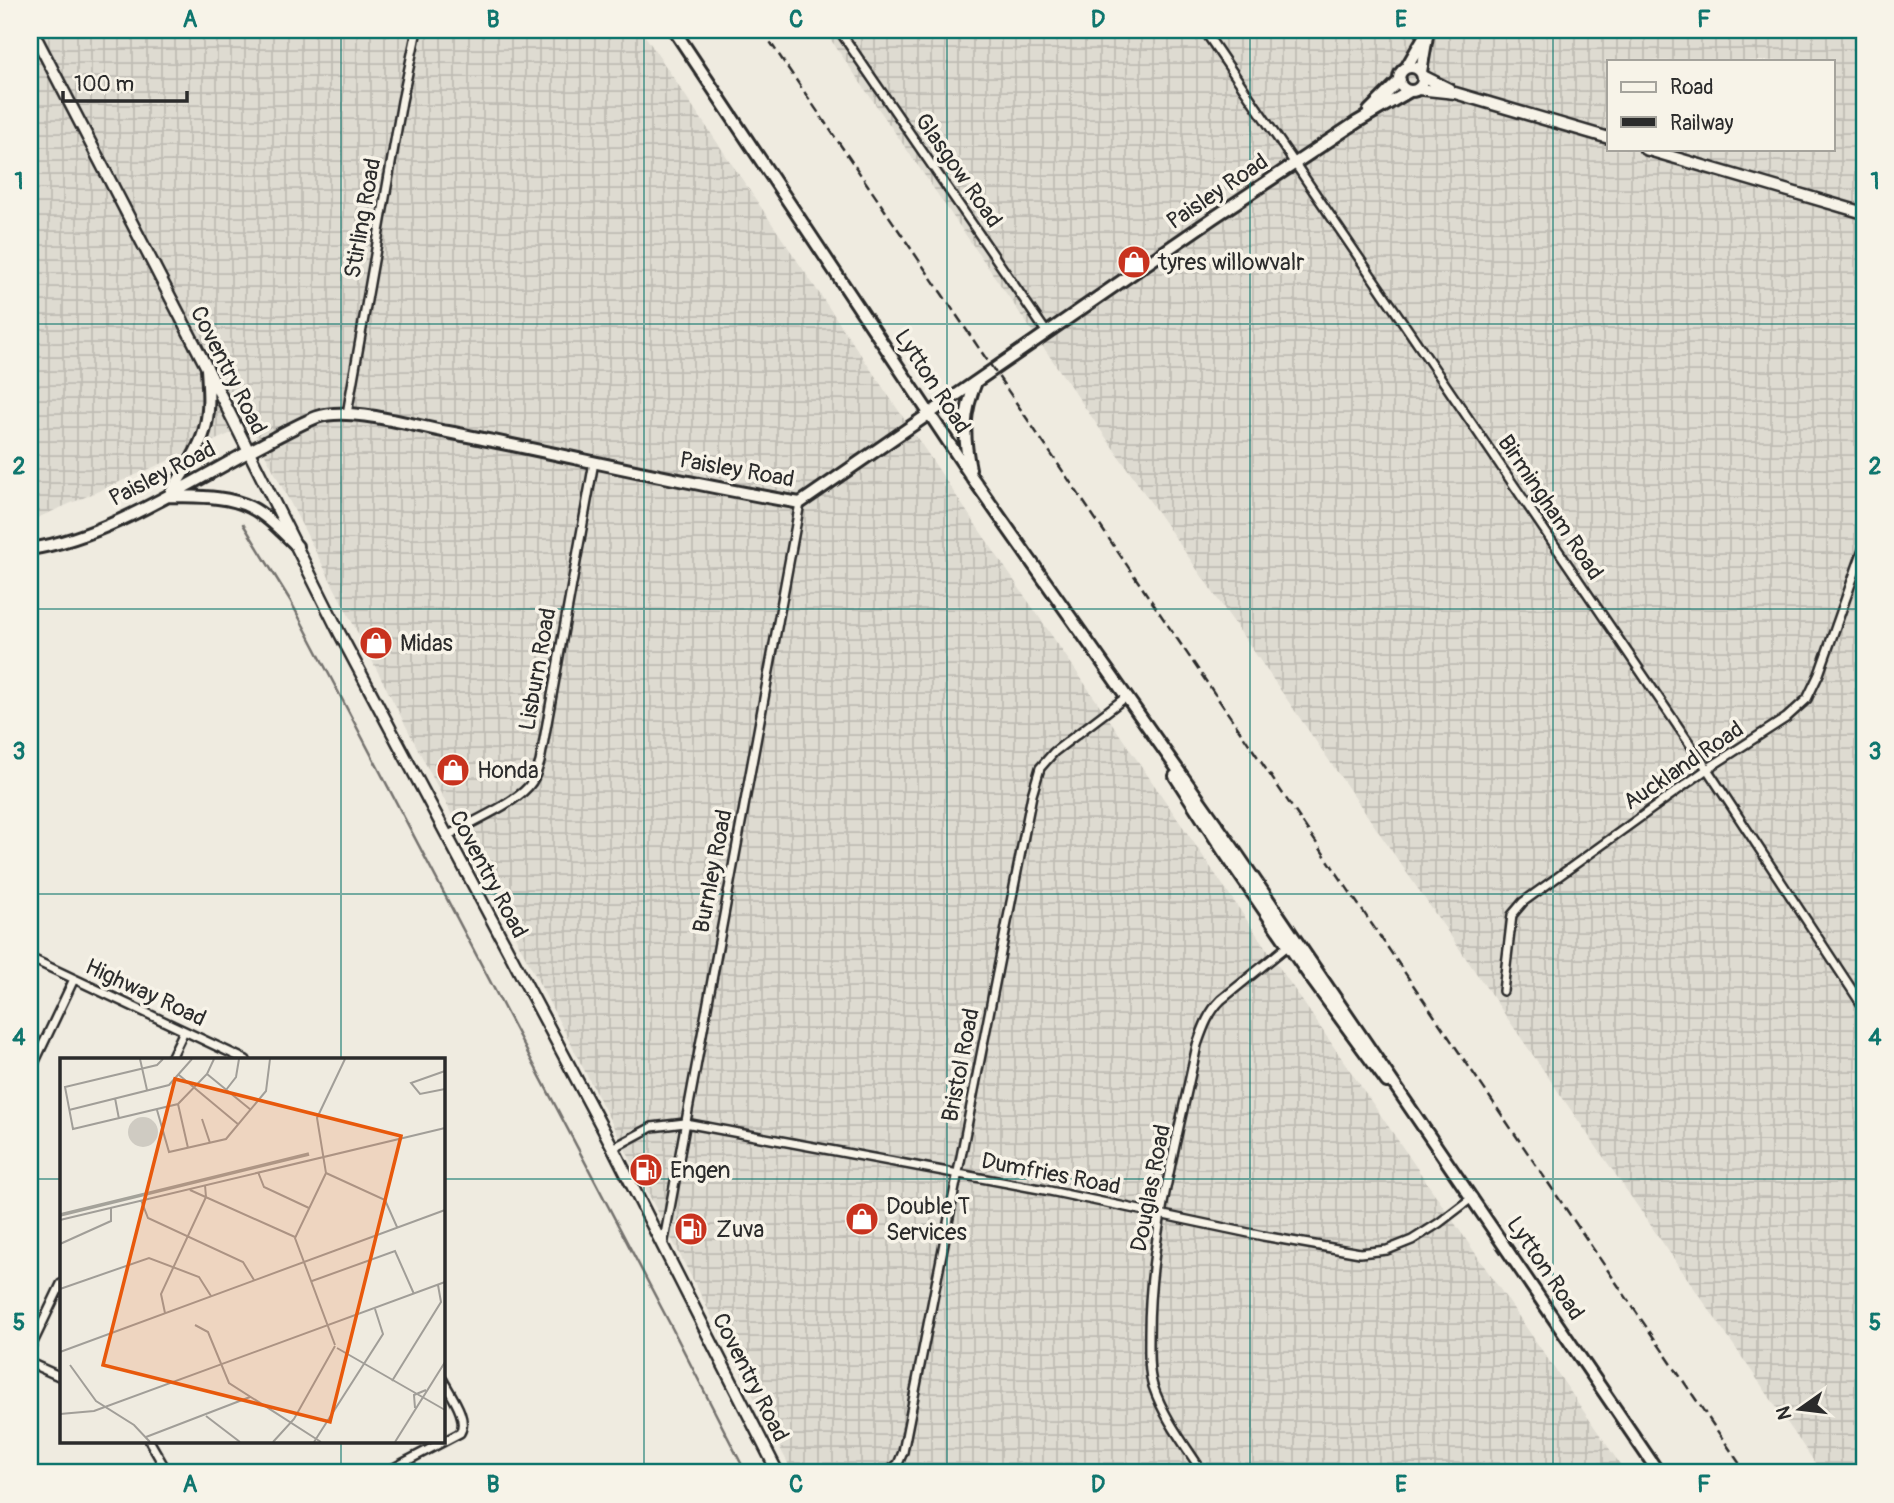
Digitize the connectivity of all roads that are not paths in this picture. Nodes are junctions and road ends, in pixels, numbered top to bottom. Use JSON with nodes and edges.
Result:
{"nodes":[{"id":1,"x":32,"y":30,"type":"edge"},
{"id":2,"x":417,"y":30,"type":"edge"},
{"id":3,"x":674,"y":30,"type":"edge"},
{"id":4,"x":839,"y":30,"type":"edge"},
{"id":5,"x":1204,"y":30,"type":"edge"},
{"id":6,"x":1428,"y":31,"type":"edge"},
{"id":7,"x":1406,"y":68,"type":"junction"},
{"id":8,"x":1422,"y":74,"type":"junction"},
{"id":9,"x":1400,"y":80,"type":"junction"},
{"id":10,"x":1414,"y":90,"type":"junction"},
{"id":11,"x":1455,"y":93,"type":"junction"},
{"id":12,"x":1357,"y":122,"type":"junction"},
{"id":13,"x":1607,"y":137,"type":"edge"},
{"id":14,"x":1647,"y":150,"type":"edge"},
{"id":15,"x":1293,"y":164,"type":"junction"},
{"id":16,"x":1864,"y":213,"type":"edge"},
{"id":17,"x":1047,"y":333,"type":"junction"},
{"id":18,"x":207,"y":368,"type":"junction"},
{"id":19,"x":977,"y":380,"type":"junction"},
{"id":20,"x":347,"y":414,"type":"junction"},
{"id":21,"x":930,"y":414,"type":"junction"},
{"id":22,"x":249,"y":451,"type":"junction"},
{"id":23,"x":594,"y":462,"type":"junction"},
{"id":24,"x":971,"y":476,"type":"junction"},
{"id":25,"x":169,"y":496,"type":"junction"},
{"id":26,"x":800,"y":503,"type":"junction"},
{"id":27,"x":297,"y":546,"type":"junction"},
{"id":28,"x":1864,"y":547,"type":"edge"},
{"id":29,"x":30,"y":549,"type":"edge"},
{"id":30,"x":1126,"y":697,"type":"junction"},
{"id":31,"x":1707,"y":769,"type":"junction"},
{"id":32,"x":447,"y":836,"type":"junction"},
{"id":33,"x":1292,"y":943,"type":"junction"},
{"id":34,"x":30,"y":958,"type":"edge"},
{"id":35,"x":74,"y":979,"type":"junction"},
{"id":36,"x":1503,"y":991,"type":"dead end"},
{"id":37,"x":1864,"y":1008,"type":"edge"},
{"id":38,"x":184,"y":1031,"type":"junction"},
{"id":39,"x":171,"y":1058,"type":"edge"},
{"id":40,"x":242,"y":1058,"type":"edge"},
{"id":41,"x":30,"y":1072,"type":"edge"},
{"id":42,"x":685,"y":1123,"type":"junction"},
{"id":43,"x":613,"y":1148,"type":"junction"},
{"id":44,"x":958,"y":1175,"type":"junction"},
{"id":45,"x":1473,"y":1197,"type":"junction"},
{"id":46,"x":1163,"y":1214,"type":"junction"},
{"id":47,"x":663,"y":1247,"type":"junction"},
{"id":48,"x":60,"y":1286,"type":"edge"},
{"id":49,"x":30,"y":1349,"type":"edge"},
{"id":50,"x":30,"y":1363,"type":"edge"},
{"id":51,"x":60,"y":1377,"type":"edge"},
{"id":52,"x":444,"y":1382,"type":"edge"},
{"id":53,"x":444,"y":1441,"type":"edge"},
{"id":54,"x":153,"y":1444,"type":"edge"},
{"id":55,"x":439,"y":1444,"type":"edge"},
{"id":56,"x":168,"y":1473,"type":"edge"},
{"id":57,"x":384,"y":1473,"type":"edge"},
{"id":58,"x":778,"y":1473,"type":"edge"},
{"id":59,"x":887,"y":1473,"type":"edge"},
{"id":60,"x":1203,"y":1473,"type":"edge"},
{"id":61,"x":1659,"y":1473,"type":"edge"}],
"edges":[{"from":1,"to":18,"type":"street","name":"Coventry Road"},
{"from":2,"to":20,"type":"street","name":"Stirling Road"},
{"from":3,"to":21,"type":"main road","name":"Lytton Road"},
{"from":4,"to":17,"type":"street","name":"Glasgow Road"},
{"from":5,"to":15,"type":"street","name":"Birmingham Road"},
{"from":6,"to":7,"type":"main road"},
{"from":6,"to":8,"type":"main road"},
{"from":7,"to":8,"type":"main road"},
{"from":7,"to":9,"type":"main road"},
{"from":8,"to":10,"type":"main road"},
{"from":8,"to":11,"type":"street"},
{"from":9,"to":10,"type":"main road"},
{"from":9,"to":12,"type":"main road","name":"Paisley Road"},
{"from":10,"to":11,"type":"street"},
{"from":10,"to":12,"type":"main road","name":"Paisley Road"},
{"from":11,"to":13,"type":"street"},
{"from":12,"to":15,"type":"main road","name":"Paisley Road"},
{"from":14,"to":16,"type":"street"},
{"from":15,"to":17,"type":"main road","name":"Paisley Road"},
{"from":15,"to":31,"type":"street","name":"Birmingham Road"},
{"from":17,"to":19,"type":"main road","name":"Paisley Road"},
{"from":18,"to":22,"type":"street","name":"Coventry Road"},
{"from":18,"to":25,"type":"main road"},
{"from":19,"to":21,"type":"main road","name":"Paisley Road"},
{"from":19,"to":24,"type":"main road"},
{"from":20,"to":22,"type":"main road","name":"Paisley Road"},
{"from":20,"to":23,"type":"main road","name":"Paisley Road"},
{"from":21,"to":24,"type":"main road","name":"Lytton Road"},
{"from":21,"to":26,"type":"main road","name":"Paisley Road"},
{"from":22,"to":25,"type":"main road","name":"Paisley Road"},
{"from":22,"to":27,"type":"street","name":"Coventry Road"},
{"from":23,"to":26,"type":"main road","name":"Paisley Road"},
{"from":23,"to":32,"type":"street","name":"Lisburn Road"},
{"from":24,"to":30,"type":"main road","name":"Lytton Road"},
{"from":25,"to":27,"type":"main road"},
{"from":25,"to":29,"type":"main road","name":"Paisley Road"},
{"from":26,"to":42,"type":"street","name":"Burnley Road"},
{"from":27,"to":32,"type":"street","name":"Coventry Road"},
{"from":28,"to":31,"type":"street","name":"Auckland Road"},
{"from":30,"to":33,"type":"main road","name":"Lytton Road"},
{"from":30,"to":44,"type":"street","name":"Bristol Road"},
{"from":31,"to":36,"type":"street","name":"Auckland Road"},
{"from":31,"to":37,"type":"street","name":"Birmingham Road"},
{"from":32,"to":43,"type":"street","name":"Coventry Road"},
{"from":33,"to":45,"type":"main road","name":"Lytton Road"},
{"from":33,"to":46,"type":"street","name":"Douglas Road"},
{"from":34,"to":35,"type":"street","name":"Highway Road"},
{"from":35,"to":38,"type":"street","name":"Highway Road"},
{"from":35,"to":41,"type":"street"},
{"from":38,"to":39,"type":"street"},
{"from":38,"to":40,"type":"street","name":"Highway Road"},
{"from":42,"to":43,"type":"street","name":"Dumfries Road"},
{"from":42,"to":44,"type":"street","name":"Dumfries Road"},
{"from":42,"to":47,"type":"street","name":"Burnley Road"},
{"from":43,"to":47,"type":"street","name":"Coventry Road"},
{"from":44,"to":46,"type":"street","name":"Dumfries Road"},
{"from":44,"to":59,"type":"street","name":"Bristol Road"},
{"from":45,"to":46,"type":"street","name":"Dumfries Road"},
{"from":45,"to":61,"type":"main road","name":"Lytton Road"},
{"from":46,"to":60,"type":"street","name":"Douglas Road"},
{"from":47,"to":58,"type":"street","name":"Coventry Road"},
{"from":48,"to":49,"type":"street"},
{"from":50,"to":51,"type":"street"},
{"from":52,"to":53,"type":"street"},
{"from":54,"to":56,"type":"street"},
{"from":55,"to":57,"type":"street"}]}
